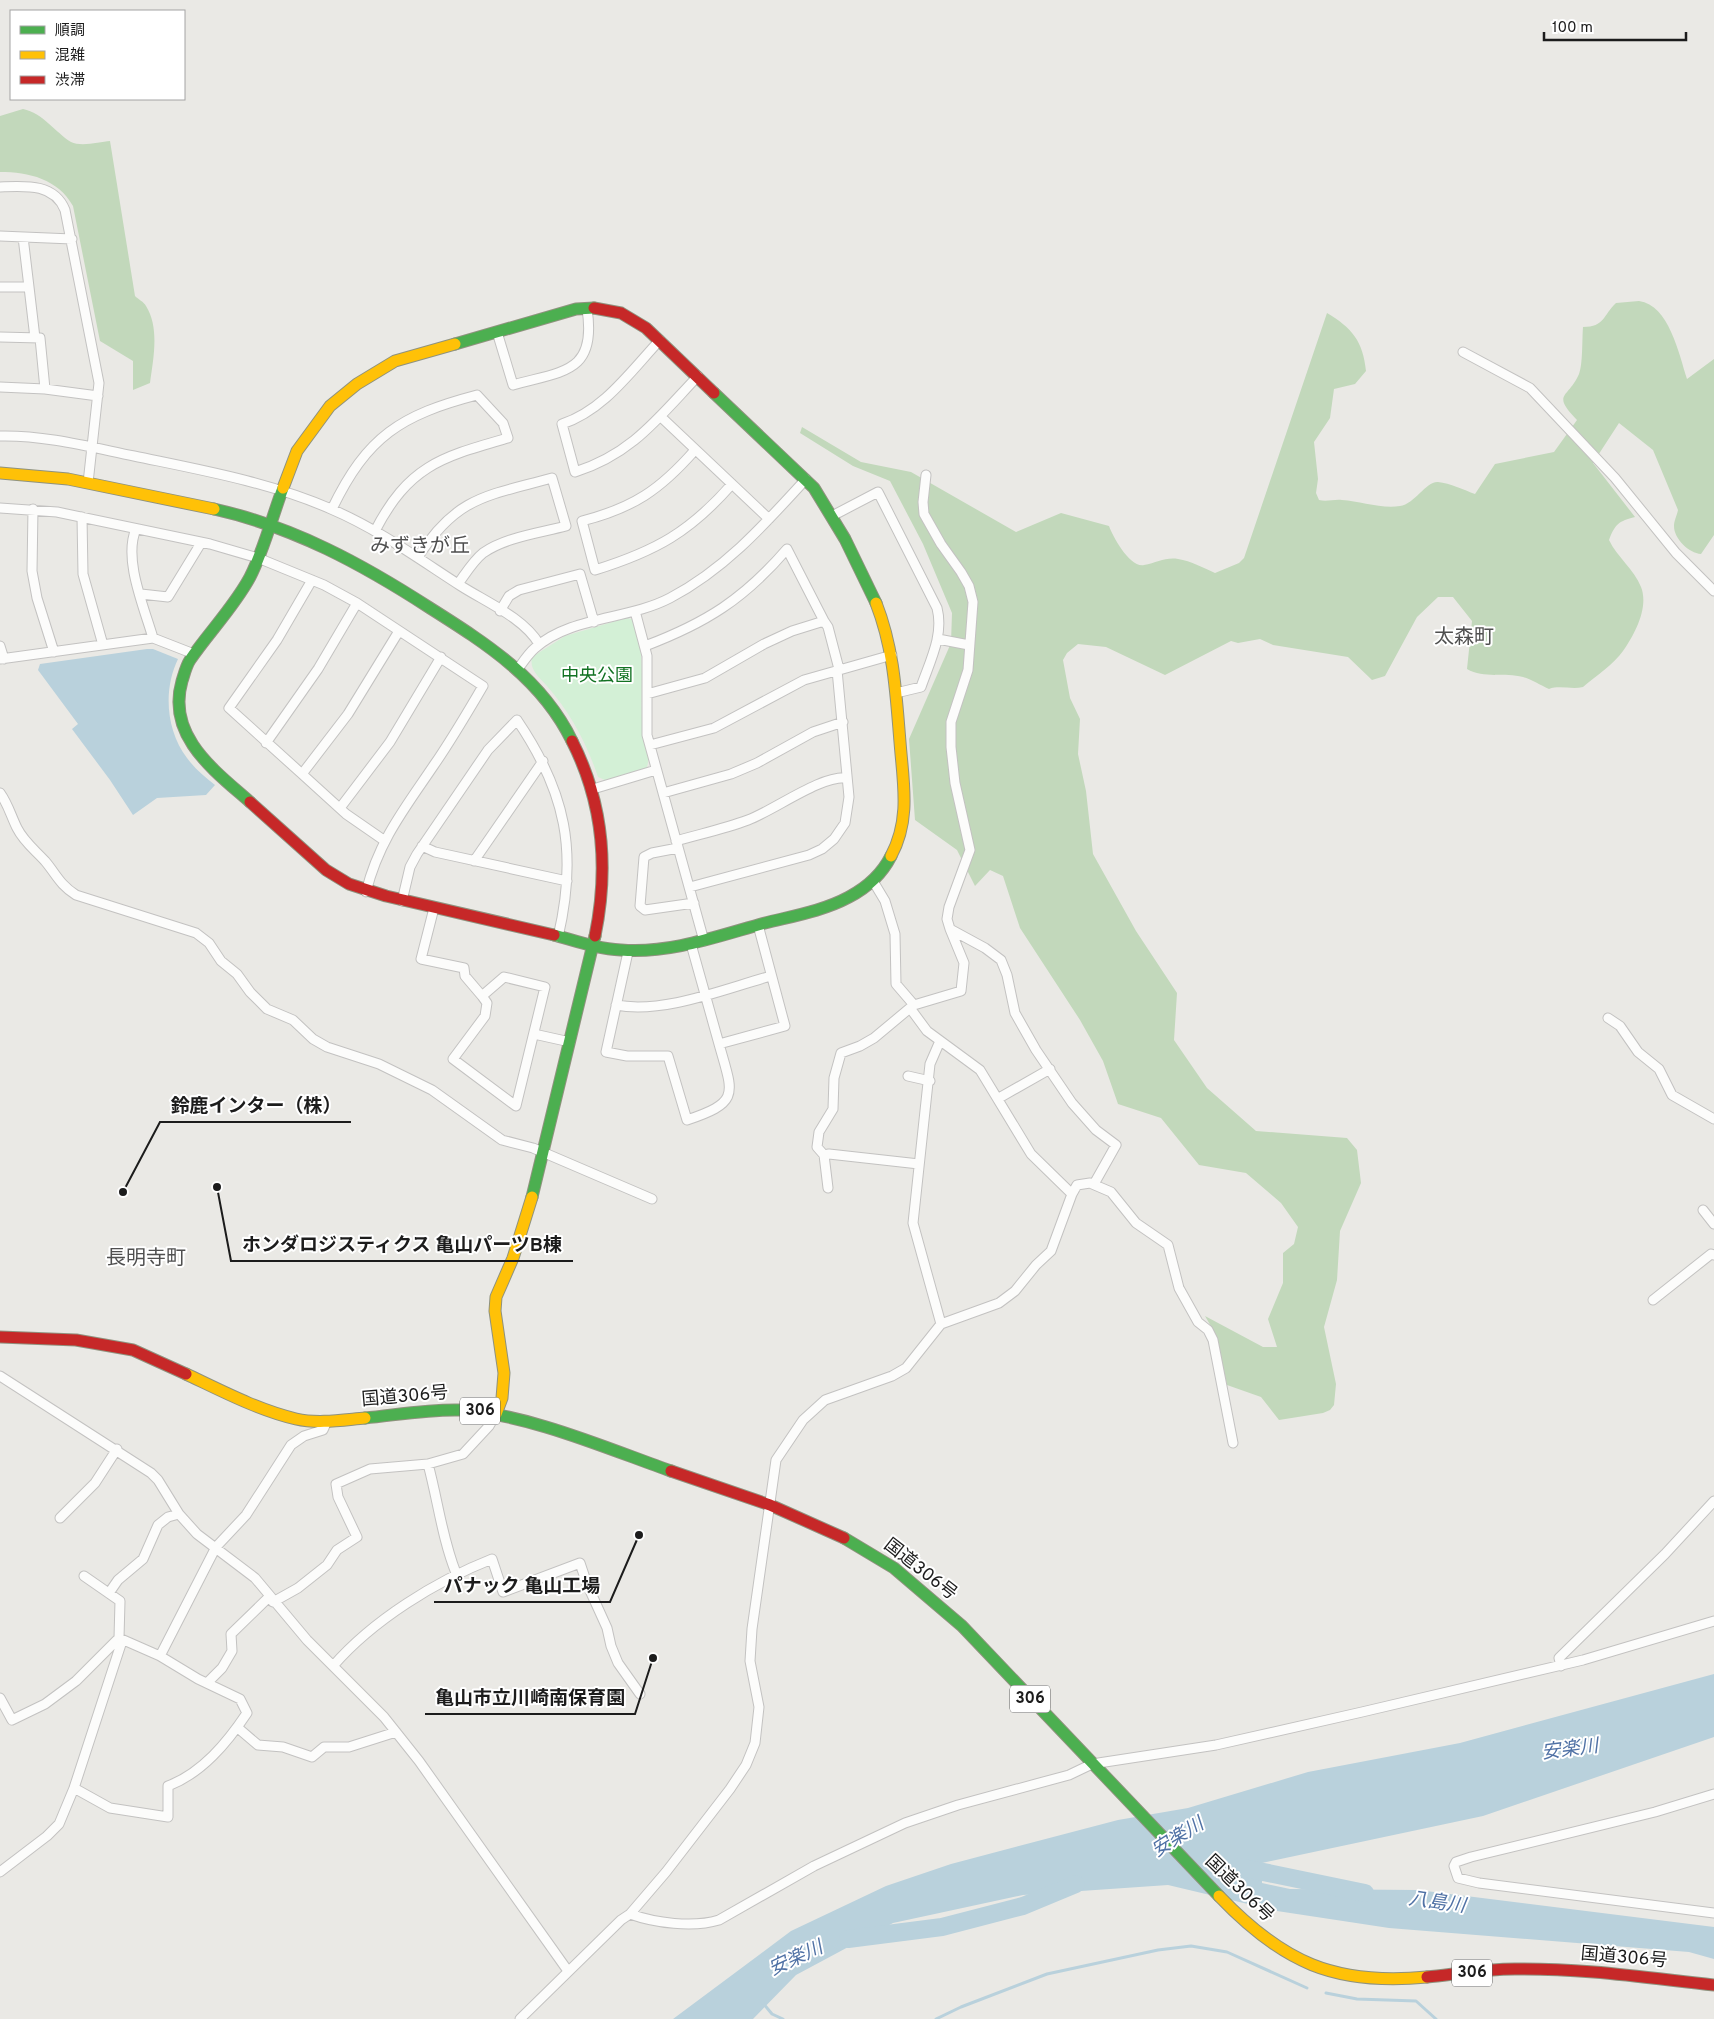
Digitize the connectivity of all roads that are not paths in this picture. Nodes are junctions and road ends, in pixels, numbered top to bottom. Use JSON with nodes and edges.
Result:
{"nodes":[{"id":1,"x":0,"y":187,"type":"edge"},
{"id":2,"x":0,"y":236,"type":"edge"},
{"id":3,"x":23,"y":237,"type":"junction"},
{"id":4,"x":72,"y":239,"type":"junction"},
{"id":5,"x":0,"y":287,"type":"edge"},
{"id":6,"x":30,"y":287,"type":"junction"},
{"id":7,"x":587,"y":308,"type":"junction"},
{"id":8,"x":497,"y":332,"type":"junction"},
{"id":9,"x":0,"y":337,"type":"edge"},
{"id":10,"x":34,"y":338,"type":"junction"},
{"id":11,"x":660,"y":340,"type":"junction"},
{"id":12,"x":1463,"y":352,"type":"dead end"},
{"id":13,"x":698,"y":376,"type":"junction"},
{"id":14,"x":0,"y":386,"type":"edge"},
{"id":15,"x":44,"y":389,"type":"junction"},
{"id":16,"x":98,"y":396,"type":"junction"},
{"id":17,"x":660,"y":416,"type":"junction"},
{"id":18,"x":0,"y":436,"type":"edge"},
{"id":19,"x":91,"y":447,"type":"junction"},
{"id":20,"x":695,"y":450,"type":"junction"},
{"id":21,"x":0,"y":473,"type":"edge"},
{"id":22,"x":926,"y":475,"type":"dead end"},
{"id":23,"x":806,"y":479,"type":"junction"},
{"id":24,"x":88,"y":483,"type":"junction"},
{"id":25,"x":732,"y":484,"type":"junction"},
{"id":26,"x":282,"y":492,"type":"junction"},
{"id":27,"x":0,"y":508,"type":"edge"},
{"id":28,"x":33,"y":509,"type":"junction"},
{"id":29,"x":332,"y":509,"type":"junction"},
{"id":30,"x":832,"y":516,"type":"junction"},
{"id":31,"x":82,"y":517,"type":"junction"},
{"id":32,"x":769,"y":519,"type":"junction"},
{"id":33,"x":270,"y":524,"type":"junction"},
{"id":34,"x":136,"y":529,"type":"junction"},
{"id":35,"x":375,"y":531,"type":"junction"},
{"id":36,"x":201,"y":543,"type":"junction"},
{"id":37,"x":418,"y":557,"type":"junction"},
{"id":38,"x":258,"y":558,"type":"junction"},
{"id":39,"x":312,"y":580,"type":"junction"},
{"id":40,"x":458,"y":584,"type":"junction"},
{"id":41,"x":1714,"y":591,"type":"edge"},
{"id":42,"x":141,"y":594,"type":"junction"},
{"id":43,"x":356,"y":603,"type":"junction"},
{"id":44,"x":500,"y":610,"type":"junction"},
{"id":45,"x":635,"y":611,"type":"junction"},
{"id":46,"x":824,"y":621,"type":"junction"},
{"id":47,"x":594,"y":622,"type":"junction"},
{"id":48,"x":399,"y":630,"type":"junction"},
{"id":49,"x":153,"y":638,"type":"junction"},
{"id":50,"x":938,"y":640,"type":"junction"},
{"id":51,"x":539,"y":644,"type":"junction"},
{"id":52,"x":103,"y":645,"type":"junction"},
{"id":53,"x":969,"y":645,"type":"junction"},
{"id":54,"x":0,"y":646,"type":"edge"},
{"id":55,"x":644,"y":646,"type":"junction"},
{"id":56,"x":54,"y":652,"type":"junction"},
{"id":57,"x":194,"y":654,"type":"junction"},
{"id":58,"x":892,"y":655,"type":"junction"},
{"id":59,"x":441,"y":657,"type":"junction"},
{"id":60,"x":2,"y":659,"type":"edge"},
{"id":61,"x":518,"y":669,"type":"junction"},
{"id":62,"x":838,"y":669,"type":"junction"},
{"id":63,"x":896,"y":693,"type":"junction"},
{"id":64,"x":647,"y":694,"type":"junction"},
{"id":65,"x":843,"y":722,"type":"junction"},
{"id":66,"x":266,"y":743,"type":"junction"},
{"id":67,"x":650,"y":745,"type":"junction"},
{"id":68,"x":543,"y":760,"type":"junction"},
{"id":69,"x":656,"y":770,"type":"junction"},
{"id":70,"x":302,"y":774,"type":"junction"},
{"id":71,"x":847,"y":778,"type":"junction"},
{"id":72,"x":593,"y":788,"type":"junction"},
{"id":73,"x":0,"y":793,"type":"edge"},
{"id":74,"x":664,"y":794,"type":"junction"},
{"id":75,"x":340,"y":808,"type":"junction"},
{"id":76,"x":384,"y":841,"type":"junction"},
{"id":77,"x":677,"y":844,"type":"junction"},
{"id":78,"x":422,"y":846,"type":"junction"},
{"id":79,"x":474,"y":861,"type":"junction"},
{"id":80,"x":567,"y":881,"type":"junction"},
{"id":81,"x":873,"y":881,"type":"junction"},
{"id":82,"x":690,"y":888,"type":"junction"},
{"id":83,"x":366,"y":892,"type":"junction"},
{"id":84,"x":402,"y":901,"type":"junction"},
{"id":85,"x":694,"y":903,"type":"junction"},
{"id":86,"x":434,"y":908,"type":"junction"},
{"id":87,"x":758,"y":925,"type":"junction"},
{"id":88,"x":950,"y":929,"type":"junction"},
{"id":89,"x":558,"y":937,"type":"junction"},
{"id":90,"x":704,"y":941,"type":"junction"},
{"id":91,"x":691,"y":944,"type":"junction"},
{"id":92,"x":592,"y":946,"type":"junction"},
{"id":93,"x":628,"y":952,"type":"junction"},
{"id":94,"x":771,"y":976,"type":"junction"},
{"id":95,"x":705,"y":994,"type":"junction"},
{"id":96,"x":482,"y":996,"type":"junction"},
{"id":97,"x":616,"y":1005,"type":"junction"},
{"id":98,"x":912,"y":1006,"type":"junction"},
{"id":99,"x":1608,"y":1018,"type":"dead end"},
{"id":100,"x":534,"y":1034,"type":"junction"},
{"id":101,"x":940,"y":1041,"type":"junction"},
{"id":102,"x":570,"y":1042,"type":"junction"},
{"id":103,"x":719,"y":1044,"type":"junction"},
{"id":104,"x":1050,"y":1069,"type":"junction"},
{"id":105,"x":908,"y":1076,"type":"dead end"},
{"id":106,"x":930,"y":1081,"type":"junction"},
{"id":107,"x":999,"y":1098,"type":"junction"},
{"id":108,"x":1714,"y":1119,"type":"edge"},
{"id":109,"x":545,"y":1155,"type":"junction"},
{"id":110,"x":824,"y":1156,"type":"junction"},
{"id":111,"x":919,"y":1164,"type":"junction"},
{"id":112,"x":1094,"y":1184,"type":"junction"},
{"id":113,"x":828,"y":1188,"type":"dead end"},
{"id":114,"x":1072,"y":1194,"type":"junction"},
{"id":115,"x":652,"y":1199,"type":"dead end"},
{"id":116,"x":1703,"y":1210,"type":"dead end"},
{"id":117,"x":1714,"y":1224,"type":"edge"},
{"id":118,"x":1714,"y":1255,"type":"edge"},
{"id":119,"x":1653,"y":1300,"type":"dead end"},
{"id":120,"x":941,"y":1324,"type":"junction"},
{"id":121,"x":0,"y":1337,"type":"edge"},
{"id":122,"x":0,"y":1376,"type":"edge"},
{"id":123,"x":496,"y":1414,"type":"junction"},
{"id":124,"x":327,"y":1421,"type":"junction"},
{"id":125,"x":1233,"y":1443,"type":"dead end"},
{"id":126,"x":117,"y":1449,"type":"junction"},
{"id":127,"x":428,"y":1464,"type":"junction"},
{"id":128,"x":1714,"y":1500,"type":"edge"},
{"id":129,"x":770,"y":1505,"type":"junction"},
{"id":130,"x":179,"y":1514,"type":"junction"},
{"id":131,"x":60,"y":1518,"type":"dead end"},
{"id":132,"x":216,"y":1547,"type":"junction"},
{"id":133,"x":456,"y":1573,"type":"junction"},
{"id":134,"x":84,"y":1576,"type":"dead end"},
{"id":135,"x":109,"y":1594,"type":"junction"},
{"id":136,"x":271,"y":1599,"type":"junction"},
{"id":137,"x":1714,"y":1621,"type":"edge"},
{"id":138,"x":121,"y":1640,"type":"junction"},
{"id":139,"x":160,"y":1656,"type":"junction"},
{"id":140,"x":333,"y":1666,"type":"junction"},
{"id":141,"x":1561,"y":1666,"type":"junction"},
{"id":142,"x":207,"y":1684,"type":"junction"},
{"id":143,"x":640,"y":1694,"type":"dead end"},
{"id":144,"x":0,"y":1698,"type":"edge"},
{"id":145,"x":238,"y":1728,"type":"junction"},
{"id":146,"x":396,"y":1732,"type":"junction"},
{"id":147,"x":1096,"y":1768,"type":"junction"},
{"id":148,"x":74,"y":1788,"type":"junction"},
{"id":149,"x":1714,"y":1794,"type":"edge"},
{"id":150,"x":0,"y":1872,"type":"edge"},
{"id":151,"x":1714,"y":1913,"type":"edge"},
{"id":152,"x":630,"y":1914,"type":"junction"},
{"id":153,"x":568,"y":1972,"type":"junction"},
{"id":154,"x":1714,"y":1985,"type":"edge"},
{"id":155,"x":520,"y":2019,"type":"edge"}],
"edges":[{"from":1,"to":4,"type":"street"},
{"from":2,"to":3,"type":"street"},
{"from":3,"to":4,"type":"street"},
{"from":3,"to":6,"type":"street"},
{"from":4,"to":16,"type":"street"},
{"from":5,"to":6,"type":"street"},
{"from":6,"to":10,"type":"street"},
{"from":7,"to":8,"type":"main road"},
{"from":7,"to":8,"type":"street"},
{"from":7,"to":11,"type":"main road"},
{"from":8,"to":26,"type":"main road"},
{"from":9,"to":10,"type":"street"},
{"from":10,"to":15,"type":"street"},
{"from":11,"to":13,"type":"main road"},
{"from":11,"to":17,"type":"street"},
{"from":12,"to":41,"type":"street"},
{"from":13,"to":17,"type":"street"},
{"from":13,"to":23,"type":"main road"},
{"from":14,"to":15,"type":"street"},
{"from":15,"to":16,"type":"street"},
{"from":16,"to":19,"type":"street"},
{"from":17,"to":20,"type":"street"},
{"from":18,"to":19,"type":"street"},
{"from":19,"to":24,"type":"street"},
{"from":19,"to":26,"type":"street"},
{"from":20,"to":25,"type":"street"},
{"from":20,"to":25,"type":"street"},
{"from":21,"to":24,"type":"main road"},
{"from":22,"to":53,"type":"street"},
{"from":23,"to":30,"type":"main road"},
{"from":23,"to":32,"type":"street"},
{"from":24,"to":33,"type":"main road"},
{"from":25,"to":32,"type":"street"},
{"from":26,"to":29,"type":"street"},
{"from":26,"to":33,"type":"main road"},
{"from":27,"to":28,"type":"street"},
{"from":28,"to":31,"type":"street"},
{"from":28,"to":56,"type":"street"},
{"from":29,"to":35,"type":"street"},
{"from":29,"to":35,"type":"street"},
{"from":30,"to":50,"type":"street"},
{"from":30,"to":58,"type":"main road"},
{"from":31,"to":34,"type":"street"},
{"from":31,"to":52,"type":"street"},
{"from":32,"to":45,"type":"street"},
{"from":33,"to":38,"type":"main road"},
{"from":33,"to":61,"type":"main road"},
{"from":34,"to":36,"type":"street"},
{"from":34,"to":42,"type":"street"},
{"from":35,"to":37,"type":"street"},
{"from":36,"to":38,"type":"street"},
{"from":36,"to":42,"type":"street"},
{"from":37,"to":40,"type":"street"},
{"from":37,"to":40,"type":"street"},
{"from":38,"to":39,"type":"street"},
{"from":38,"to":57,"type":"main road"},
{"from":39,"to":43,"type":"street"},
{"from":39,"to":66,"type":"street"},
{"from":40,"to":44,"type":"street"},
{"from":42,"to":49,"type":"street"},
{"from":43,"to":48,"type":"street"},
{"from":43,"to":66,"type":"street"},
{"from":44,"to":47,"type":"street"},
{"from":44,"to":51,"type":"street"},
{"from":45,"to":47,"type":"street"},
{"from":45,"to":55,"type":"street"},
{"from":46,"to":55,"type":"street"},
{"from":46,"to":62,"type":"street"},
{"from":46,"to":64,"type":"street"},
{"from":47,"to":51,"type":"street"},
{"from":48,"to":59,"type":"street"},
{"from":48,"to":70,"type":"street"},
{"from":49,"to":52,"type":"street"},
{"from":49,"to":57,"type":"street"},
{"from":50,"to":53,"type":"street"},
{"from":50,"to":63,"type":"street"},
{"from":51,"to":61,"type":"street"},
{"from":52,"to":56,"type":"street"},
{"from":53,"to":88,"type":"street"},
{"from":54,"to":60,"type":"street"},
{"from":55,"to":64,"type":"street"},
{"from":56,"to":60,"type":"street"},
{"from":57,"to":83,"type":"main road"},
{"from":58,"to":62,"type":"street"},
{"from":58,"to":63,"type":"main road"},
{"from":59,"to":75,"type":"street"},
{"from":59,"to":76,"type":"street"},
{"from":61,"to":72,"type":"main road"},
{"from":62,"to":65,"type":"street"},
{"from":62,"to":67,"type":"street"},
{"from":63,"to":81,"type":"main road"},
{"from":64,"to":67,"type":"street"},
{"from":65,"to":71,"type":"street"},
{"from":65,"to":74,"type":"street"},
{"from":66,"to":70,"type":"street"},
{"from":67,"to":69,"type":"street"},
{"from":68,"to":78,"type":"street"},
{"from":68,"to":79,"type":"street"},
{"from":68,"to":80,"type":"street"},
{"from":69,"to":72,"type":"street"},
{"from":69,"to":74,"type":"street"},
{"from":70,"to":75,"type":"street"},
{"from":71,"to":77,"type":"street"},
{"from":71,"to":82,"type":"street"},
{"from":72,"to":92,"type":"main road"},
{"from":73,"to":109,"type":"street"},
{"from":74,"to":77,"type":"street"},
{"from":75,"to":76,"type":"street"},
{"from":76,"to":83,"type":"street"},
{"from":77,"to":82,"type":"street"},
{"from":77,"to":85,"type":"street"},
{"from":78,"to":79,"type":"street"},
{"from":78,"to":84,"type":"street"},
{"from":79,"to":80,"type":"street"},
{"from":80,"to":89,"type":"street"},
{"from":81,"to":87,"type":"main road"},
{"from":81,"to":98,"type":"street"},
{"from":82,"to":85,"type":"street"},
{"from":83,"to":84,"type":"main road"},
{"from":84,"to":86,"type":"main road"},
{"from":85,"to":90,"type":"street"},
{"from":86,"to":89,"type":"main road"},
{"from":86,"to":96,"type":"street"},
{"from":87,"to":90,"type":"main road"},
{"from":87,"to":94,"type":"street"},
{"from":88,"to":98,"type":"street"},
{"from":88,"to":104,"type":"street"},
{"from":89,"to":92,"type":"main road"},
{"from":90,"to":91,"type":"main road"},
{"from":91,"to":93,"type":"main road"},
{"from":91,"to":95,"type":"street"},
{"from":92,"to":93,"type":"main road"},
{"from":92,"to":102,"type":"main road"},
{"from":93,"to":97,"type":"street"},
{"from":94,"to":95,"type":"street"},
{"from":94,"to":103,"type":"street"},
{"from":95,"to":97,"type":"street"},
{"from":95,"to":103,"type":"street"},
{"from":96,"to":100,"type":"street"},
{"from":96,"to":100,"type":"street"},
{"from":97,"to":103,"type":"street"},
{"from":98,"to":101,"type":"street"},
{"from":98,"to":110,"type":"street"},
{"from":99,"to":108,"type":"street"},
{"from":100,"to":102,"type":"street"},
{"from":101,"to":106,"type":"street"},
{"from":101,"to":107,"type":"street"},
{"from":102,"to":109,"type":"main road"},
{"from":104,"to":107,"type":"street"},
{"from":104,"to":112,"type":"street"},
{"from":105,"to":106,"type":"street"},
{"from":106,"to":111,"type":"street"},
{"from":107,"to":114,"type":"street"},
{"from":109,"to":115,"type":"street"},
{"from":109,"to":123,"type":"main road"},
{"from":110,"to":111,"type":"street"},
{"from":110,"to":113,"type":"street"},
{"from":111,"to":120,"type":"street"},
{"from":112,"to":114,"type":"street"},
{"from":112,"to":125,"type":"street"},
{"from":114,"to":120,"type":"street"},
{"from":116,"to":117,"type":"street"},
{"from":118,"to":119,"type":"street"},
{"from":120,"to":129,"type":"street"},
{"from":121,"to":124,"type":"main road","name":"国道306号","number":"306"},
{"from":122,"to":126,"type":"street"},
{"from":123,"to":124,"type":"main road","name":"国道306号","number":"306"},
{"from":123,"to":127,"type":"street"},
{"from":123,"to":129,"type":"main road","name":"国道306号","number":"306"},
{"from":124,"to":132,"type":"street"},
{"from":126,"to":130,"type":"street"},
{"from":126,"to":131,"type":"street"},
{"from":127,"to":133,"type":"street"},
{"from":127,"to":136,"type":"street"},
{"from":128,"to":141,"type":"street"},
{"from":129,"to":147,"type":"main road","name":"国道306号","number":"306"},
{"from":129,"to":152,"type":"street"},
{"from":130,"to":132,"type":"street"},
{"from":130,"to":135,"type":"street"},
{"from":132,"to":136,"type":"street"},
{"from":132,"to":139,"type":"street"},
{"from":133,"to":140,"type":"street"},
{"from":133,"to":143,"type":"street"},
{"from":134,"to":135,"type":"street"},
{"from":135,"to":138,"type":"street"},
{"from":136,"to":140,"type":"street"},
{"from":136,"to":142,"type":"street"},
{"from":137,"to":141,"type":"street"},
{"from":138,"to":139,"type":"street"},
{"from":138,"to":144,"type":"street"},
{"from":138,"to":148,"type":"street"},
{"from":139,"to":142,"type":"street"},
{"from":140,"to":146,"type":"street"},
{"from":141,"to":147,"type":"street"},
{"from":142,"to":145,"type":"street"},
{"from":145,"to":146,"type":"street"},
{"from":145,"to":148,"type":"street"},
{"from":146,"to":153,"type":"street"},
{"from":147,"to":152,"type":"street"},
{"from":147,"to":154,"type":"main road","name":"国道306号","number":"306"},
{"from":148,"to":150,"type":"street"},
{"from":149,"to":151,"type":"street"},
{"from":152,"to":153,"type":"street"},
{"from":153,"to":155,"type":"street"}]}
